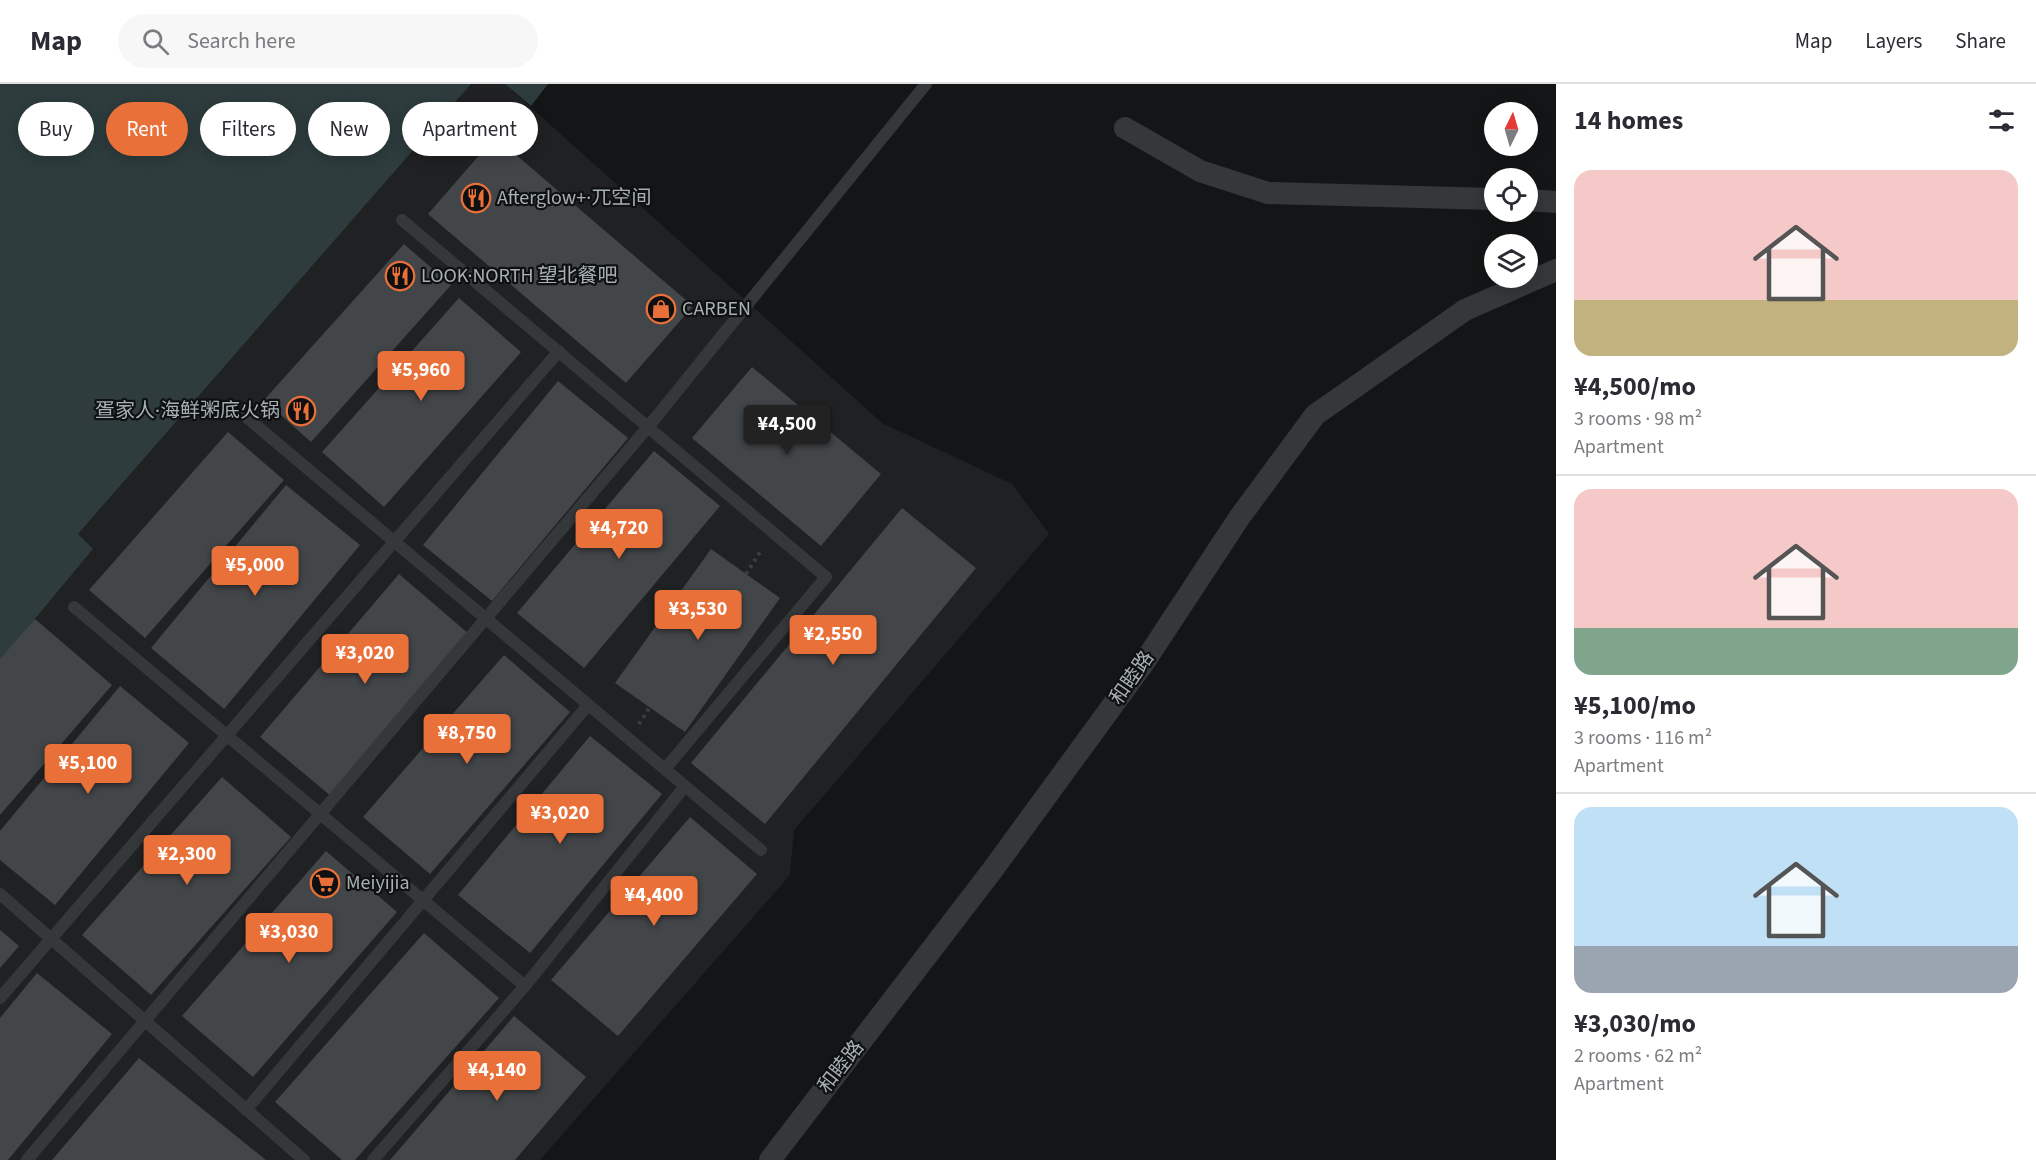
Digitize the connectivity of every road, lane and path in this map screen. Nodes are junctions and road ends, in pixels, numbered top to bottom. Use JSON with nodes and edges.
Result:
{"nodes":[{"id":1,"x":926,"y":84,"type":"edge"},
{"id":2,"x":1125,"y":128,"type":"dead end"},
{"id":3,"x":1484,"y":199,"type":"edge"},
{"id":4,"x":1538,"y":201,"type":"edge"},
{"id":5,"x":1556,"y":202,"type":"edge"},
{"id":6,"x":402,"y":219,"type":"dead end"},
{"id":7,"x":1556,"y":270,"type":"edge"},
{"id":8,"x":559,"y":351,"type":"junction"},
{"id":9,"x":245,"y":416,"type":"dead end"},
{"id":10,"x":648,"y":427,"type":"junction"},
{"id":11,"x":773,"y":532,"type":"junction"},
{"id":12,"x":394,"y":542,"type":"junction"},
{"id":13,"x":746,"y":574,"type":"dead end"},
{"id":14,"x":74,"y":607,"type":"dead end"},
{"id":15,"x":486,"y":619,"type":"junction"},
{"id":16,"x":588,"y":705,"type":"junction"},
{"id":17,"x":227,"y":736,"type":"junction"},
{"id":18,"x":664,"y":769,"type":"junction"},
{"id":19,"x":685,"y":786,"type":"junction"},
{"id":20,"x":321,"y":814,"type":"junction"},
{"id":21,"x":761,"y":850,"type":"dead end"},
{"id":22,"x":0,"y":894,"type":"edge"},
{"id":23,"x":423,"y":900,"type":"junction"},
{"id":24,"x":51,"y":939,"type":"junction"},
{"id":25,"x":525,"y":986,"type":"junction"},
{"id":26,"x":0,"y":998,"type":"edge"},
{"id":27,"x":145,"y":1021,"type":"junction"},
{"id":28,"x":246,"y":1110,"type":"junction"},
{"id":29,"x":27,"y":1160,"type":"edge"},
{"id":30,"x":304,"y":1160,"type":"edge"},
{"id":31,"x":373,"y":1160,"type":"edge"},
{"id":32,"x":770,"y":1160,"type":"edge"}],
"edges":[{"from":1,"to":10,"type":"lane"},
{"from":2,"to":3,"type":"street"},
{"from":4,"to":5,"type":"street"},
{"from":6,"to":8,"type":"lane"},
{"from":7,"to":32,"type":"street","name":"和睦路"},
{"from":8,"to":10,"type":"lane"},
{"from":8,"to":12,"type":"lane"},
{"from":9,"to":12,"type":"lane"},
{"from":10,"to":11,"type":"lane"},
{"from":10,"to":15,"type":"lane"},
{"from":11,"to":13,"type":"path"},
{"from":11,"to":18,"type":"lane"},
{"from":12,"to":15,"type":"lane"},
{"from":12,"to":17,"type":"lane"},
{"from":14,"to":17,"type":"lane"},
{"from":15,"to":16,"type":"lane"},
{"from":15,"to":20,"type":"lane"},
{"from":16,"to":18,"type":"lane"},
{"from":16,"to":23,"type":"lane"},
{"from":17,"to":20,"type":"lane"},
{"from":17,"to":24,"type":"lane"},
{"from":18,"to":19,"type":"lane"},
{"from":19,"to":21,"type":"lane"},
{"from":19,"to":25,"type":"lane"},
{"from":20,"to":23,"type":"lane"},
{"from":20,"to":27,"type":"lane"},
{"from":22,"to":24,"type":"lane"},
{"from":23,"to":25,"type":"lane"},
{"from":23,"to":28,"type":"lane"},
{"from":24,"to":26,"type":"lane"},
{"from":24,"to":27,"type":"lane"},
{"from":25,"to":31,"type":"lane"},
{"from":27,"to":28,"type":"lane"},
{"from":27,"to":29,"type":"lane"},
{"from":28,"to":30,"type":"lane"}]}
